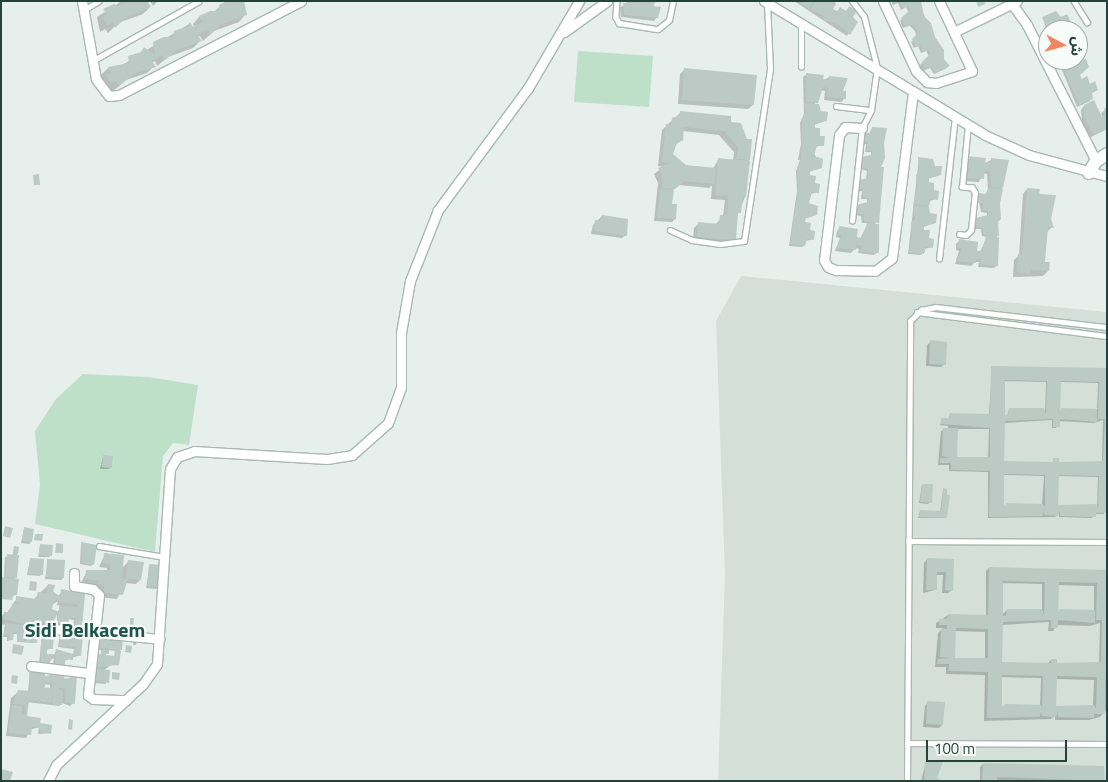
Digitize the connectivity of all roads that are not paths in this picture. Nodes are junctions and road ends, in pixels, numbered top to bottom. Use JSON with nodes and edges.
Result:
{"nodes":[{"id":1,"x":99,"y":1,"type":"edge"},
{"id":2,"x":199,"y":1,"type":"edge"},
{"id":3,"x":301,"y":1,"type":"edge"},
{"id":4,"x":579,"y":1,"type":"edge"},
{"id":5,"x":607,"y":1,"type":"edge"},
{"id":6,"x":617,"y":1,"type":"edge"},
{"id":7,"x":673,"y":1,"type":"edge"},
{"id":8,"x":852,"y":1,"type":"edge"},
{"id":9,"x":882,"y":1,"type":"edge"},
{"id":10,"x":939,"y":1,"type":"edge"},
{"id":11,"x":1074,"y":1,"type":"edge"},
{"id":12,"x":766,"y":2,"type":"edge"},
{"id":13,"x":1013,"y":2,"type":"edge"},
{"id":14,"x":83,"y":6,"type":"edge"},
{"id":15,"x":1086,"y":20,"type":"edge"},
{"id":16,"x":801,"y":22,"type":"junction"},
{"id":17,"x":954,"y":32,"type":"junction"},
{"id":18,"x":560,"y":35,"type":"junction"},
{"id":19,"x":93,"y":61,"type":"junction"},
{"id":20,"x":801,"y":67,"type":"dead end"},
{"id":21,"x":877,"y":68,"type":"junction"},
{"id":22,"x":913,"y":91,"type":"junction"},
{"id":23,"x":836,"y":106,"type":"dead end"},
{"id":24,"x":871,"y":110,"type":"junction"},
{"id":25,"x":955,"y":117,"type":"junction"},
{"id":26,"x":968,"y":125,"type":"junction"},
{"id":27,"x":862,"y":128,"type":"junction"},
{"id":28,"x":1097,"y":163,"type":"edge"},
{"id":29,"x":1107,"y":176,"type":"edge"},
{"id":30,"x":852,"y":221,"type":"dead end"},
{"id":31,"x":670,"y":230,"type":"dead end"},
{"id":32,"x":959,"y":234,"type":"dead end"},
{"id":33,"x":939,"y":259,"type":"dead end"},
{"id":34,"x":917,"y":312,"type":"junction"},
{"id":35,"x":1029,"y":318,"type":"junction"},
{"id":36,"x":1028,"y":327,"type":"junction"},
{"id":37,"x":1107,"y":327,"type":"edge"},
{"id":38,"x":1107,"y":336,"type":"edge"},
{"id":39,"x":908,"y":541,"type":"junction"},
{"id":40,"x":1107,"y":542,"type":"edge"},
{"id":41,"x":99,"y":546,"type":"dead end"},
{"id":42,"x":165,"y":557,"type":"junction"},
{"id":43,"x":74,"y":573,"type":"dead end"},
{"id":44,"x":55,"y":629,"type":"dead end"},
{"id":45,"x":94,"y":633,"type":"junction"},
{"id":46,"x":160,"y":639,"type":"junction"},
{"id":47,"x":31,"y":666,"type":"dead end"},
{"id":48,"x":89,"y":673,"type":"junction"},
{"id":49,"x":126,"y":700,"type":"junction"},
{"id":50,"x":907,"y":743,"type":"junction"},
{"id":51,"x":1107,"y":744,"type":"edge"},
{"id":52,"x":48,"y":781,"type":"edge"},
{"id":53,"x":906,"y":781,"type":"edge"}],
"edges":[{"from":1,"to":14,"type":"lane"},
{"from":2,"to":19,"type":"lane"},
{"from":3,"to":19,"type":"street"},
{"from":4,"to":18,"type":"street"},
{"from":5,"to":18,"type":"street"},
{"from":6,"to":7,"type":"lane"},
{"from":8,"to":21,"type":"lane"},
{"from":9,"to":17,"type":"street"},
{"from":10,"to":17,"type":"street"},
{"from":11,"to":15,"type":"lane"},
{"from":12,"to":16,"type":"street"},
{"from":12,"to":31,"type":"lane"},
{"from":13,"to":17,"type":"street"},
{"from":13,"to":28,"type":"street"},
{"from":14,"to":19,"type":"street"},
{"from":16,"to":20,"type":"lane"},
{"from":16,"to":21,"type":"street"},
{"from":18,"to":42,"type":"street"},
{"from":21,"to":22,"type":"street"},
{"from":21,"to":24,"type":"lane"},
{"from":22,"to":25,"type":"street"},
{"from":22,"to":27,"type":"street"},
{"from":23,"to":24,"type":"lane"},
{"from":24,"to":27,"type":"lane"},
{"from":25,"to":26,"type":"street"},
{"from":25,"to":33,"type":"lane"},
{"from":26,"to":28,"type":"street"},
{"from":26,"to":32,"type":"lane"},
{"from":27,"to":30,"type":"lane"},
{"from":28,"to":29,"type":"street"},
{"from":34,"to":35,"type":"lane"},
{"from":34,"to":36,"type":"lane"},
{"from":34,"to":39,"type":"lane"},
{"from":35,"to":36,"type":"lane"},
{"from":35,"to":37,"type":"lane"},
{"from":36,"to":38,"type":"lane"},
{"from":39,"to":40,"type":"lane"},
{"from":39,"to":50,"type":"lane"},
{"from":41,"to":42,"type":"lane"},
{"from":42,"to":46,"type":"street"},
{"from":43,"to":45,"type":"street"},
{"from":44,"to":45,"type":"street"},
{"from":45,"to":46,"type":"street"},
{"from":45,"to":48,"type":"street"},
{"from":46,"to":49,"type":"street"},
{"from":47,"to":48,"type":"street"},
{"from":48,"to":49,"type":"street"},
{"from":49,"to":52,"type":"street"},
{"from":50,"to":51,"type":"lane"},
{"from":50,"to":53,"type":"lane"}]}
